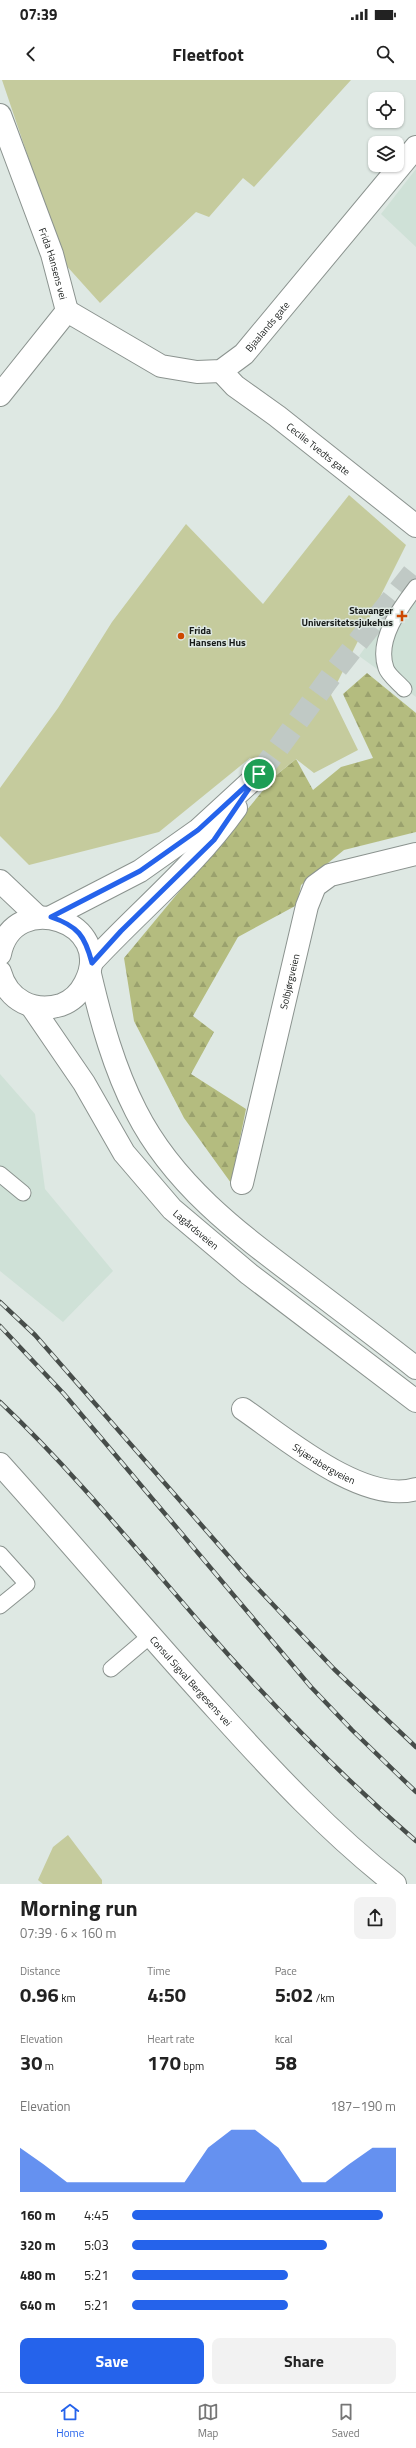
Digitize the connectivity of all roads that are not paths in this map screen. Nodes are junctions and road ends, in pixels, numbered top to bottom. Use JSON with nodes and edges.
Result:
{"nodes":[{"id":1,"x":0,"y":115,"type":"edge"},
{"id":2,"x":416,"y":148,"type":"edge"},
{"id":3,"x":67,"y":311,"type":"junction"},
{"id":4,"x":222,"y":371,"type":"junction"},
{"id":5,"x":0,"y":396,"type":"edge"},
{"id":6,"x":416,"y":526,"type":"edge"},
{"id":7,"x":416,"y":587,"type":"edge"},
{"id":8,"x":404,"y":689,"type":"dead end"},
{"id":9,"x":416,"y":854,"type":"edge"},
{"id":10,"x":0,"y":881,"type":"edge"},
{"id":11,"x":44,"y":917,"type":"junction"},
{"id":12,"x":0,"y":954,"type":"edge"},
{"id":13,"x":91,"y":969,"type":"junction"},
{"id":14,"x":0,"y":972,"type":"edge"},
{"id":15,"x":32,"y":1007,"type":"junction"},
{"id":16,"x":0,"y":1174,"type":"edge"},
{"id":17,"x":242,"y":1183,"type":"dead end"},
{"id":18,"x":23,"y":1193,"type":"dead end"},
{"id":19,"x":416,"y":1368,"type":"edge"},
{"id":20,"x":416,"y":1401,"type":"edge"},
{"id":21,"x":242,"y":1409,"type":"dead end"},
{"id":22,"x":0,"y":1464,"type":"edge"},
{"id":23,"x":416,"y":1489,"type":"edge"},
{"id":24,"x":0,"y":1554,"type":"edge"},
{"id":25,"x":0,"y":1606,"type":"edge"},
{"id":26,"x":150,"y":1636,"type":"junction"},
{"id":27,"x":111,"y":1669,"type":"dead end"},
{"id":28,"x":395,"y":1884,"type":"edge"}],
"edges":[{"from":1,"to":3,"type":"street","name":"Frida Hansens vei"},
{"from":2,"to":4,"type":"street","name":"Bjaalands gate"},
{"from":3,"to":4,"type":"street"},
{"from":3,"to":5,"type":"street","name":"Frida Hansens vei"},
{"from":4,"to":6,"type":"street","name":"Cecilie Tvedts gate"},
{"from":7,"to":8,"type":"lane"},
{"from":9,"to":17,"type":"street","name":"Solbjørgveien"},
{"from":10,"to":11,"type":"street"},
{"from":11,"to":12,"type":"street"},
{"from":11,"to":13,"type":"street"},
{"from":11,"to":13,"type":"street"},
{"from":13,"to":15,"type":"street"},
{"from":13,"to":19,"type":"street"},
{"from":14,"to":15,"type":"street"},
{"from":15,"to":20,"type":"street","name":"Lagårdsveien"},
{"from":16,"to":18,"type":"lane"},
{"from":21,"to":23,"type":"street","name":"Skjærabergveien"},
{"from":22,"to":26,"type":"street","name":"Consul Sigval Bergesens vei"},
{"from":24,"to":25,"type":"lane"},
{"from":26,"to":27,"type":"lane"},
{"from":26,"to":28,"type":"street","name":"Consul Sigval Bergesens vei"}]}
